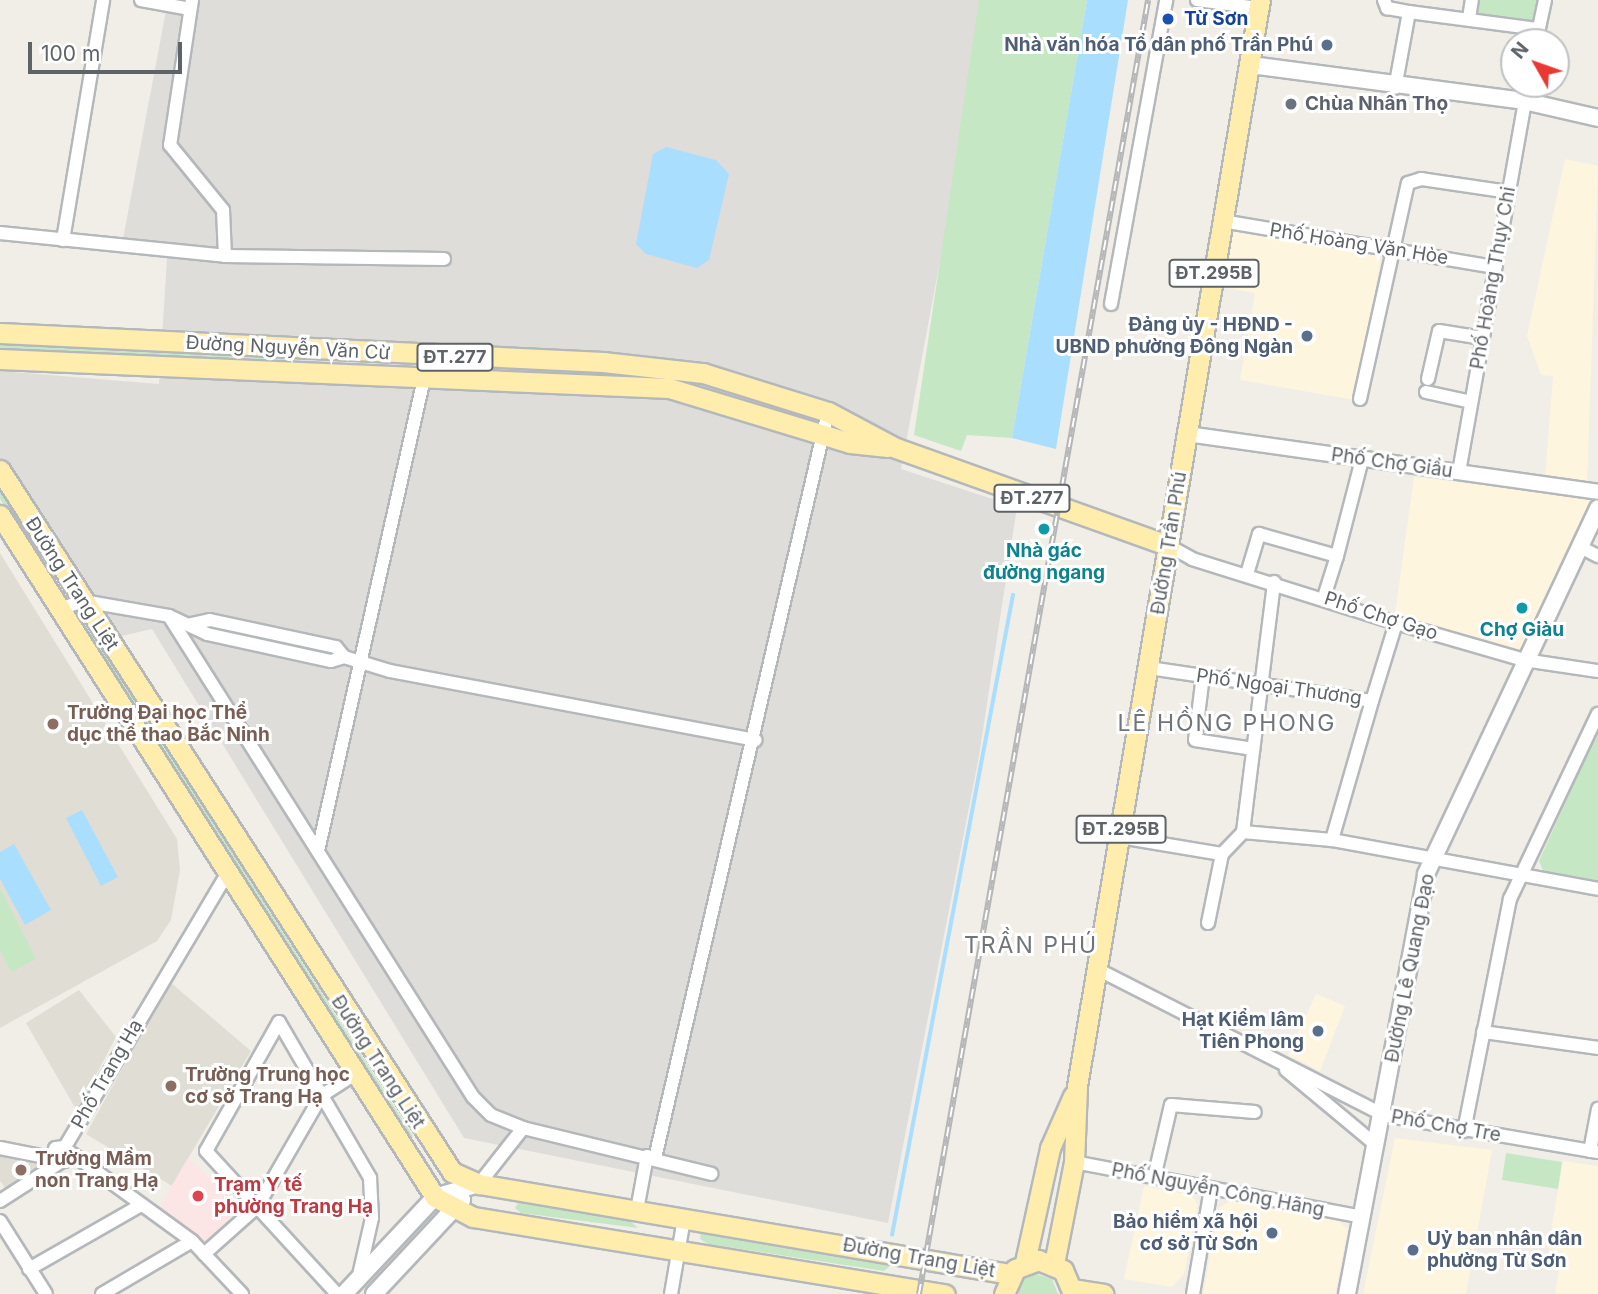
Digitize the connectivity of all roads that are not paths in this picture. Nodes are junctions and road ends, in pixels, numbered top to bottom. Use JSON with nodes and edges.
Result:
{"nodes":[{"id":1,"x":103,"y":0,"type":"edge"},
{"id":2,"x":141,"y":0,"type":"edge"},
{"id":3,"x":1166,"y":0,"type":"edge"},
{"id":4,"x":1197,"y":0,"type":"edge"},
{"id":5,"x":1384,"y":0,"type":"edge"},
{"id":6,"x":1472,"y":0,"type":"edge"},
{"id":7,"x":1545,"y":0,"type":"edge"},
{"id":8,"x":191,"y":4,"type":"edge"},
{"id":9,"x":1260,"y":4,"type":"edge"},
{"id":10,"x":1409,"y":12,"type":"junction"},
{"id":11,"x":1469,"y":18,"type":"junction"},
{"id":12,"x":1509,"y":28,"type":"edge"},
{"id":13,"x":1539,"y":28,"type":"edge"},
{"id":14,"x":1251,"y":65,"type":"junction"},
{"id":15,"x":1395,"y":88,"type":"junction"},
{"id":16,"x":1525,"y":98,"type":"edge"},
{"id":17,"x":1524,"y":102,"type":"junction"},
{"id":18,"x":1598,"y":118,"type":"edge"},
{"id":19,"x":1508,"y":192,"type":"junction"},
{"id":20,"x":1222,"y":221,"type":"junction"},
{"id":21,"x":0,"y":233,"type":"edge"},
{"id":22,"x":63,"y":240,"type":"junction"},
{"id":23,"x":1391,"y":250,"type":"junction"},
{"id":24,"x":225,"y":256,"type":"junction"},
{"id":25,"x":444,"y":260,"type":"dead end"},
{"id":26,"x":1495,"y":267,"type":"junction"},
{"id":27,"x":1111,"y":304,"type":"dead end"},
{"id":28,"x":0,"y":333,"type":"edge"},
{"id":29,"x":1482,"y":338,"type":"junction"},
{"id":30,"x":317,"y":350,"type":"junction"},
{"id":31,"x":429,"y":356,"type":"junction"},
{"id":32,"x":0,"y":359,"type":"edge"},
{"id":33,"x":316,"y":373,"type":"junction"},
{"id":34,"x":428,"y":379,"type":"junction"},
{"id":35,"x":1360,"y":399,"type":"dead end"},
{"id":36,"x":1471,"y":401,"type":"junction"},
{"id":37,"x":828,"y":412,"type":"junction"},
{"id":38,"x":1186,"y":434,"type":"junction"},
{"id":39,"x":821,"y":436,"type":"junction"},
{"id":40,"x":896,"y":448,"type":"junction"},
{"id":41,"x":1362,"y":459,"type":"junction"},
{"id":42,"x":0,"y":470,"type":"edge"},
{"id":43,"x":1459,"y":472,"type":"junction"},
{"id":44,"x":1598,"y":492,"type":"edge"},
{"id":45,"x":1598,"y":508,"type":"edge"},
{"id":46,"x":0,"y":515,"type":"edge"},
{"id":47,"x":1170,"y":546,"type":"junction"},
{"id":48,"x":1582,"y":548,"type":"junction"},
{"id":49,"x":1337,"y":556,"type":"junction"},
{"id":50,"x":1598,"y":556,"type":"edge"},
{"id":51,"x":1247,"y":574,"type":"junction"},
{"id":52,"x":1274,"y":582,"type":"junction"},
{"id":53,"x":1324,"y":597,"type":"junction"},
{"id":54,"x":83,"y":601,"type":"junction"},
{"id":55,"x":59,"y":609,"type":"junction"},
{"id":56,"x":169,"y":616,"type":"junction"},
{"id":57,"x":1396,"y":623,"type":"junction"},
{"id":58,"x":1524,"y":660,"type":"junction"},
{"id":59,"x":363,"y":662,"type":"junction"},
{"id":60,"x":1149,"y":668,"type":"junction"},
{"id":61,"x":1598,"y":671,"type":"edge"},
{"id":62,"x":1203,"y":675,"type":"junction"},
{"id":63,"x":1262,"y":680,"type":"junction"},
{"id":64,"x":1373,"y":701,"type":"junction"},
{"id":65,"x":1598,"y":714,"type":"edge"},
{"id":66,"x":756,"y":740,"type":"junction"},
{"id":67,"x":1253,"y":749,"type":"junction"},
{"id":68,"x":1242,"y":832,"type":"junction"},
{"id":69,"x":1120,"y":837,"type":"junction"},
{"id":70,"x":1332,"y":840,"type":"junction"},
{"id":71,"x":318,"y":851,"type":"junction"},
{"id":72,"x":1222,"y":854,"type":"junction"},
{"id":73,"x":1432,"y":860,"type":"junction"},
{"id":74,"x":227,"y":874,"type":"junction"},
{"id":75,"x":1521,"y":878,"type":"junction"},
{"id":76,"x":1598,"y":889,"type":"edge"},
{"id":77,"x":1208,"y":923,"type":"dead end"},
{"id":78,"x":1097,"y":969,"type":"junction"},
{"id":79,"x":1483,"y":1032,"type":"junction"},
{"id":80,"x":1598,"y":1048,"type":"edge"},
{"id":81,"x":1267,"y":1054,"type":"junction"},
{"id":82,"x":355,"y":1074,"type":"junction"},
{"id":83,"x":1077,"y":1086,"type":"junction"},
{"id":84,"x":321,"y":1096,"type":"junction"},
{"id":85,"x":1598,"y":1109,"type":"edge"},
{"id":86,"x":1255,"y":1112,"type":"dead end"},
{"id":87,"x":1383,"y":1115,"type":"junction"},
{"id":88,"x":523,"y":1128,"type":"junction"},
{"id":89,"x":1464,"y":1130,"type":"junction"},
{"id":90,"x":1055,"y":1133,"type":"junction"},
{"id":91,"x":1075,"y":1138,"type":"junction"},
{"id":92,"x":1376,"y":1145,"type":"junction"},
{"id":93,"x":0,"y":1148,"type":"edge"},
{"id":94,"x":1594,"y":1151,"type":"edge"},
{"id":95,"x":62,"y":1155,"type":"junction"},
{"id":96,"x":651,"y":1157,"type":"junction"},
{"id":97,"x":1048,"y":1158,"type":"junction"},
{"id":98,"x":1074,"y":1163,"type":"junction"},
{"id":99,"x":711,"y":1174,"type":"dead end"},
{"id":100,"x":1154,"y":1178,"type":"junction"},
{"id":101,"x":479,"y":1184,"type":"junction"},
{"id":102,"x":1211,"y":1189,"type":"junction"},
{"id":103,"x":435,"y":1197,"type":"junction"},
{"id":104,"x":0,"y":1201,"type":"edge"},
{"id":105,"x":141,"y":1205,"type":"junction"},
{"id":106,"x":257,"y":1207,"type":"junction"},
{"id":107,"x":452,"y":1210,"type":"junction"},
{"id":108,"x":637,"y":1210,"type":"junction"},
{"id":109,"x":1363,"y":1217,"type":"junction"},
{"id":110,"x":684,"y":1219,"type":"junction"},
{"id":111,"x":0,"y":1220,"type":"edge"},
{"id":112,"x":192,"y":1241,"type":"junction"},
{"id":113,"x":680,"y":1249,"type":"junction"},
{"id":114,"x":204,"y":1254,"type":"junction"},
{"id":115,"x":1054,"y":1264,"type":"junction"},
{"id":116,"x":1018,"y":1268,"type":"junction"},
{"id":117,"x":29,"y":1269,"type":"junction"},
{"id":118,"x":358,"y":1279,"type":"junction"},
{"id":119,"x":855,"y":1287,"type":"edge"},
{"id":120,"x":1073,"y":1292,"type":"edge"},
{"id":121,"x":46,"y":1294,"type":"edge"},
{"id":122,"x":102,"y":1294,"type":"edge"},
{"id":123,"x":242,"y":1294,"type":"edge"},
{"id":124,"x":337,"y":1294,"type":"edge"},
{"id":125,"x":344,"y":1294,"type":"edge"},
{"id":126,"x":374,"y":1294,"type":"edge"},
{"id":127,"x":671,"y":1294,"type":"edge"},
{"id":128,"x":945,"y":1294,"type":"edge"},
{"id":129,"x":1004,"y":1294,"type":"edge"},
{"id":130,"x":1104,"y":1294,"type":"edge"},
{"id":131,"x":1193,"y":1294,"type":"edge"},
{"id":132,"x":1347,"y":1294,"type":"edge"}],
"edges":[{"from":1,"to":22,"type":"street"},
{"from":2,"to":8,"type":"street"},
{"from":3,"to":27,"type":"street"},
{"from":4,"to":9,"type":"street"},
{"from":5,"to":10,"type":"street"},
{"from":6,"to":11,"type":"street"},
{"from":7,"to":13,"type":"street"},
{"from":8,"to":24,"type":"street"},
{"from":9,"to":14,"type":"main road","name":"Đường Trần Phú","number":"ĐT.295B"},
{"from":10,"to":11,"type":"street"},
{"from":10,"to":15,"type":"street"},
{"from":11,"to":12,"type":"street"},
{"from":14,"to":15,"type":"main road"},
{"from":14,"to":20,"type":"main road","name":"Đường Trần Phú","number":"ĐT.295B"},
{"from":15,"to":17,"type":"main road"},
{"from":16,"to":17,"type":"street","name":"Phố Hoàng Thụy Chi"},
{"from":17,"to":18,"type":"main road"},
{"from":17,"to":19,"type":"street","name":"Phố Hoàng Thụy Chi"},
{"from":19,"to":23,"type":"street"},
{"from":19,"to":26,"type":"street","name":"Phố Hoàng Thụy Chi"},
{"from":20,"to":23,"type":"street","name":"Phố Hoàng Văn Hòe"},
{"from":20,"to":38,"type":"main road","name":"Đường Trần Phú","number":"ĐT.295B"},
{"from":21,"to":22,"type":"street"},
{"from":22,"to":24,"type":"street"},
{"from":23,"to":26,"type":"street","name":"Phố Hoàng Văn Hòe"},
{"from":23,"to":35,"type":"street"},
{"from":24,"to":25,"type":"street"},
{"from":26,"to":29,"type":"street","name":"Phố Hoàng Thụy Chi"},
{"from":28,"to":30,"type":"main road","name":"Đường Nguyễn Văn Cừ","number":"ĐT.277"},
{"from":29,"to":36,"type":"street","name":"Phố Hoàng Thụy Chi"},
{"from":29,"to":36,"type":"street"},
{"from":30,"to":31,"type":"main road","name":"Đường Nguyễn Văn Cừ","number":"ĐT.277"},
{"from":30,"to":33,"type":"main road"},
{"from":31,"to":34,"type":"street"},
{"from":31,"to":37,"type":"main road","name":"Đường Nguyễn Văn Cừ","number":"ĐT.277"},
{"from":32,"to":33,"type":"main road","name":"Đường Nguyễn Văn Cừ","number":"ĐT.277"},
{"from":33,"to":34,"type":"main road","name":"Đường Nguyễn Văn Cừ","number":"ĐT.277"},
{"from":34,"to":39,"type":"main road","name":"Đường Nguyễn Văn Cừ","number":"ĐT.277"},
{"from":34,"to":59,"type":"street"},
{"from":36,"to":43,"type":"street","name":"Phố Hoàng Thụy Chi"},
{"from":37,"to":39,"type":"street"},
{"from":37,"to":40,"type":"main road","name":"Đường Nguyễn Văn Cừ","number":"ĐT.277"},
{"from":38,"to":41,"type":"street","name":"Phố Chợ Giầu"},
{"from":38,"to":47,"type":"main road","name":"Đường Trần Phú","number":"ĐT.295B"},
{"from":39,"to":40,"type":"main road","name":"Đường Nguyễn Văn Cừ","number":"ĐT.277"},
{"from":39,"to":66,"type":"street"},
{"from":40,"to":47,"type":"main road","name":"Đường Nguyễn Văn Cừ","number":"ĐT.277"},
{"from":41,"to":43,"type":"street","name":"Phố Chợ Giầu"},
{"from":41,"to":49,"type":"street"},
{"from":42,"to":54,"type":"main road","name":"Đường Trang Liệt"},
{"from":43,"to":44,"type":"street","name":"Phố Chợ Giầu"},
{"from":45,"to":48,"type":"main road","name":"Đường Lê Quang Đạo"},
{"from":46,"to":55,"type":"main road","name":"Đường Trang Liệt"},
{"from":47,"to":51,"type":"street","name":"Phố Chợ Gạo"},
{"from":47,"to":60,"type":"main road","name":"Đường Trần Phú","number":"ĐT.295B"},
{"from":48,"to":50,"type":"street"},
{"from":48,"to":58,"type":"main road","name":"Đường Lê Quang Đạo"},
{"from":49,"to":51,"type":"street"},
{"from":49,"to":53,"type":"street"},
{"from":51,"to":52,"type":"street","name":"Phố Chợ Gạo"},
{"from":52,"to":53,"type":"street","name":"Phố Chợ Gạo"},
{"from":52,"to":63,"type":"street"},
{"from":53,"to":57,"type":"street","name":"Phố Chợ Gạo"},
{"from":54,"to":55,"type":"street"},
{"from":54,"to":56,"type":"street"},
{"from":54,"to":101,"type":"main road","name":"Đường Trang Liệt"},
{"from":55,"to":74,"type":"main road","name":"Đường Trang Liệt"},
{"from":56,"to":59,"type":"street"},
{"from":56,"to":71,"type":"street"},
{"from":57,"to":58,"type":"street","name":"Phố Chợ Gạo"},
{"from":57,"to":64,"type":"street"},
{"from":58,"to":61,"type":"street","name":"Phố Chợ Gạo"},
{"from":58,"to":73,"type":"main road","name":"Đường Lê Quang Đạo"},
{"from":59,"to":66,"type":"street"},
{"from":59,"to":71,"type":"street"},
{"from":60,"to":62,"type":"street","name":"Phố Ngoại Thương"},
{"from":60,"to":69,"type":"main road","name":"Đường Trần Phú","number":"ĐT.295B"},
{"from":62,"to":63,"type":"street","name":"Phố Ngoại Thương"},
{"from":62,"to":67,"type":"street"},
{"from":63,"to":64,"type":"street","name":"Phố Ngoại Thương"},
{"from":63,"to":67,"type":"street"},
{"from":64,"to":70,"type":"street","name":"Phố Ngoại Thương"},
{"from":65,"to":75,"type":"street"},
{"from":66,"to":96,"type":"street"},
{"from":67,"to":68,"type":"street"},
{"from":68,"to":70,"type":"street"},
{"from":68,"to":72,"type":"street"},
{"from":69,"to":72,"type":"street"},
{"from":69,"to":78,"type":"main road","name":"Đường Trần Phú","number":"ĐT.295B"},
{"from":70,"to":73,"type":"street"},
{"from":71,"to":88,"type":"street"},
{"from":72,"to":77,"type":"street"},
{"from":73,"to":75,"type":"street"},
{"from":73,"to":87,"type":"main road","name":"Đường Lê Quang Đạo"},
{"from":74,"to":82,"type":"main road","name":"Đường Trang Liệt"},
{"from":74,"to":95,"type":"street","name":"Phố Trang Hạ"},
{"from":75,"to":76,"type":"street"},
{"from":75,"to":79,"type":"street"},
{"from":78,"to":81,"type":"street","name":"Phố Chợ Tre"},
{"from":78,"to":83,"type":"main road","name":"Đường Trần Phú","number":"ĐT.295B"},
{"from":79,"to":80,"type":"street"},
{"from":79,"to":89,"type":"street"},
{"from":81,"to":87,"type":"street","name":"Phố Chợ Tre"},
{"from":81,"to":92,"type":"street","name":"Phố Chợ Tre"},
{"from":82,"to":84,"type":"street"},
{"from":82,"to":103,"type":"main road","name":"Đường Trang Liệt"},
{"from":83,"to":90,"type":"main road","name":"Đường Trần Phú","number":"ĐT.295B"},
{"from":83,"to":91,"type":"main road","name":"Đường Trần Phú","number":"ĐT.295B"},
{"from":84,"to":106,"type":"street"},
{"from":84,"to":106,"type":"street"},
{"from":84,"to":118,"type":"street"},
{"from":85,"to":94,"type":"street"},
{"from":86,"to":100,"type":"street"},
{"from":87,"to":89,"type":"street","name":"Phố Chợ Tre"},
{"from":87,"to":92,"type":"main road","name":"Đường Lê Quang Đạo"},
{"from":88,"to":96,"type":"street"},
{"from":88,"to":101,"type":"street"},
{"from":89,"to":94,"type":"street","name":"Phố Chợ Tre"},
{"from":90,"to":91,"type":"main road"},
{"from":90,"to":97,"type":"main road","name":"Đường Trần Phú","number":"ĐT.295B"},
{"from":91,"to":98,"type":"main road","name":"Đường Trần Phú","number":"ĐT.295B"},
{"from":92,"to":109,"type":"main road","name":"Đường Lê Quang Đạo"},
{"from":93,"to":95,"type":"street"},
{"from":95,"to":104,"type":"street"},
{"from":95,"to":105,"type":"street","name":"Phố Trang Hạ"},
{"from":96,"to":99,"type":"street"},
{"from":96,"to":108,"type":"street"},
{"from":97,"to":98,"type":"main road"},
{"from":97,"to":116,"type":"main road","name":"Đường Trần Phú","number":"ĐT.295B"},
{"from":98,"to":100,"type":"street","name":"Phố Nguyễn Công Hãng"},
{"from":98,"to":115,"type":"main road","name":"Đường Trần Phú","number":"ĐT.295B"},
{"from":100,"to":102,"type":"street","name":"Phố Nguyễn Công Hãng"},
{"from":101,"to":103,"type":"main road"},
{"from":101,"to":107,"type":"main road"},
{"from":101,"to":108,"type":"main road","name":"Đường Trang Liệt"},
{"from":102,"to":109,"type":"street","name":"Phố Nguyễn Công Hãng"},
{"from":102,"to":131,"type":"street"},
{"from":103,"to":107,"type":"main road","name":"Đường Trang Liệt"},
{"from":103,"to":118,"type":"main road"},
{"from":105,"to":112,"type":"street","name":"Phố Trang Hạ"},
{"from":105,"to":117,"type":"street"},
{"from":106,"to":114,"type":"street"},
{"from":106,"to":124,"type":"street"},
{"from":107,"to":113,"type":"main road","name":"Đường Trang Liệt"},
{"from":107,"to":126,"type":"main road"},
{"from":108,"to":110,"type":"main road","name":"Đường Trang Liệt"},
{"from":109,"to":132,"type":"main road","name":"Đường Lê Quang Đạo"},
{"from":110,"to":113,"type":"street"},
{"from":110,"to":116,"type":"main road","name":"Đường Trang Liệt"},
{"from":111,"to":117,"type":"street"},
{"from":112,"to":114,"type":"street","name":"Phố Trang Hạ"},
{"from":112,"to":122,"type":"street"},
{"from":113,"to":119,"type":"main road","name":"Đường Trang Liệt"},
{"from":113,"to":127,"type":"street"},
{"from":114,"to":123,"type":"street","name":"Phố Trang Hạ"},
{"from":115,"to":116,"type":"main road","name":"Đường Trang Liệt"},
{"from":115,"to":120,"type":"main road"},
{"from":116,"to":129,"type":"main road","name":"Đường Trần Phú"},
{"from":117,"to":121,"type":"street"},
{"from":118,"to":125,"type":"main road"},
{"from":119,"to":128,"type":"main road","name":"Đường Trang Liệt"},
{"from":120,"to":130,"type":"main road"}]}
